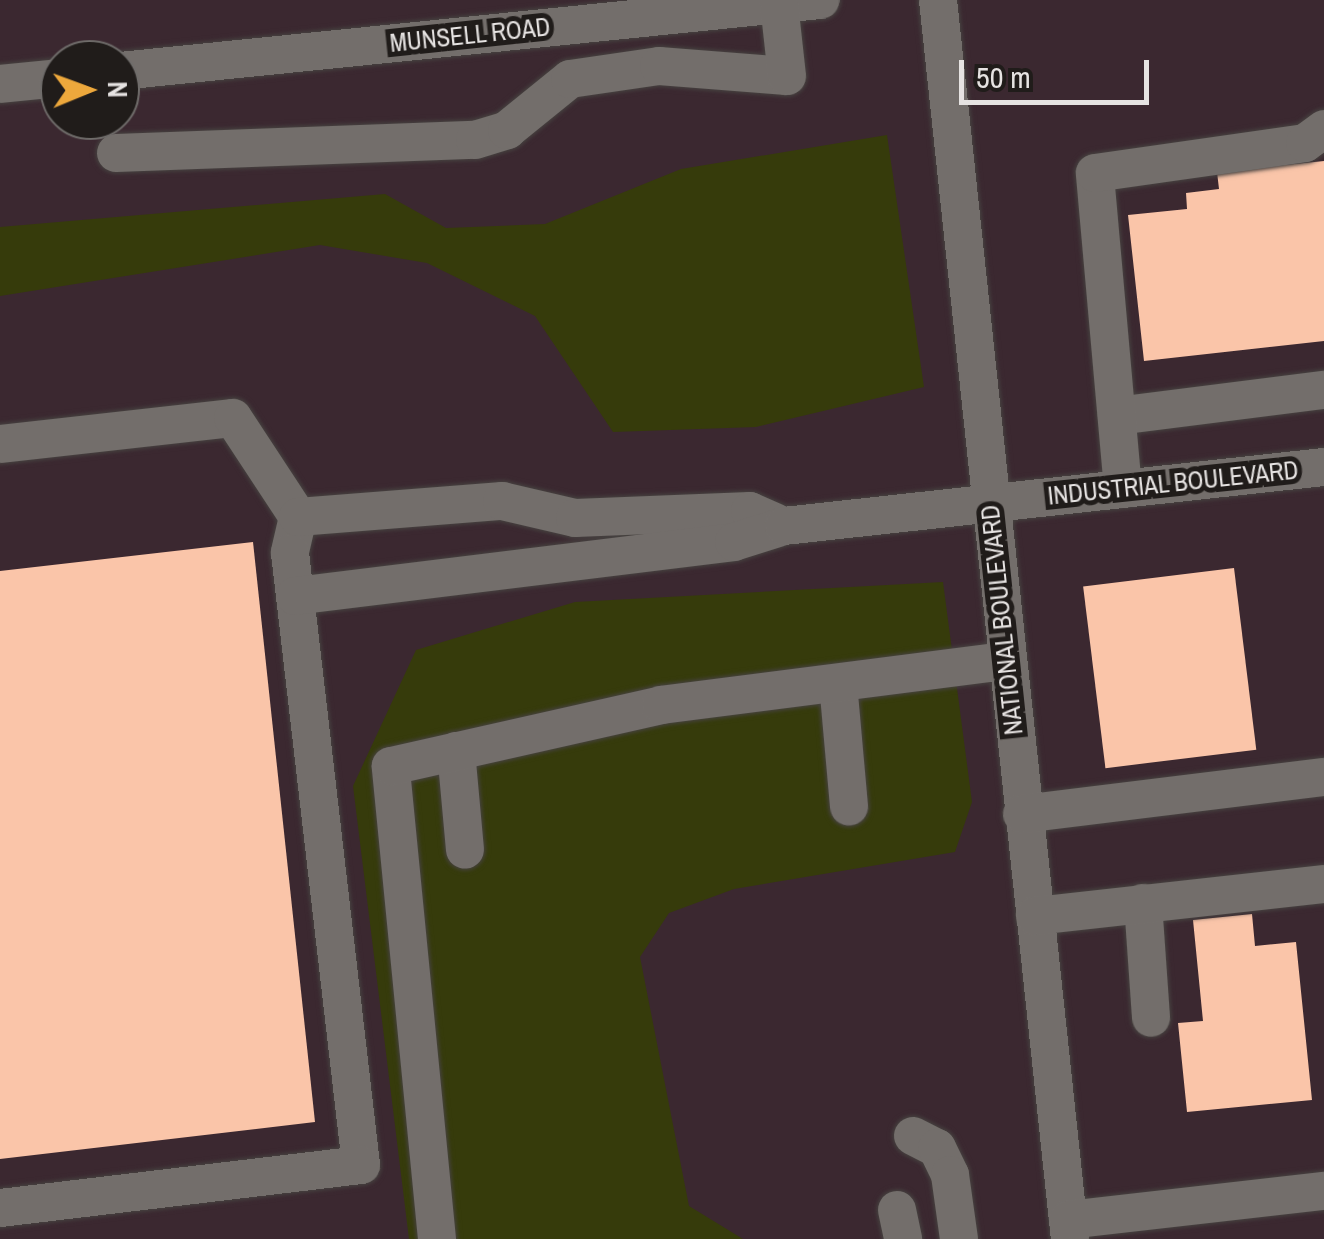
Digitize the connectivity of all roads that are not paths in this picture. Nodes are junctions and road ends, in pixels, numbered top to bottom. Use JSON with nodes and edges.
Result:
{"nodes":[{"id":1,"x":820,"y":0,"type":"edge"},
{"id":2,"x":938,"y":0,"type":"edge"},
{"id":3,"x":779,"y":4,"type":"junction"},
{"id":4,"x":140,"y":69,"type":"edge"},
{"id":5,"x":40,"y":80,"type":"edge"},
{"id":6,"x":0,"y":84,"type":"edge"},
{"id":7,"x":1324,"y":129,"type":"edge"},
{"id":8,"x":116,"y":153,"type":"dead end"},
{"id":9,"x":1324,"y":390,"type":"edge"},
{"id":10,"x":1117,"y":416,"type":"junction"},
{"id":11,"x":0,"y":444,"type":"edge"},
{"id":12,"x":1324,"y":467,"type":"edge"},
{"id":13,"x":1123,"y":489,"type":"junction"},
{"id":14,"x":990,"y":502,"type":"junction"},
{"id":15,"x":298,"y":516,"type":"junction"},
{"id":16,"x":784,"y":526,"type":"junction"},
{"id":17,"x":295,"y":596,"type":"junction"},
{"id":18,"x":1006,"y":661,"type":"junction"},
{"id":19,"x":838,"y":683,"type":"junction"},
{"id":20,"x":456,"y":751,"type":"junction"},
{"id":21,"x":1324,"y":778,"type":"edge"},
{"id":22,"x":849,"y":807,"type":"dead end"},
{"id":23,"x":1022,"y":814,"type":"junction"},
{"id":24,"x":465,"y":850,"type":"dead end"},
{"id":25,"x":1324,"y":884,"type":"edge"},
{"id":26,"x":1143,"y":903,"type":"junction"},
{"id":27,"x":1034,"y":916,"type":"junction"},
{"id":28,"x":1151,"y":1018,"type":"dead end"},
{"id":29,"x":913,"y":1136,"type":"dead end"},
{"id":30,"x":1324,"y":1191,"type":"edge"},
{"id":31,"x":0,"y":1208,"type":"edge"},
{"id":32,"x":1069,"y":1229,"type":"edge"},
{"id":33,"x":437,"y":1239,"type":"edge"},
{"id":34,"x":959,"y":1239,"type":"edge"}],
"edges":[{"from":1,"to":3,"type":"street","name":"MUNSELL ROAD"},
{"from":2,"to":14,"type":"street","name":"NATIONAL BOULEVARD"},
{"from":3,"to":4,"type":"street","name":"MUNSELL ROAD"},
{"from":3,"to":8,"type":"street"},
{"from":5,"to":6,"type":"street"},
{"from":7,"to":10,"type":"street"},
{"from":9,"to":10,"type":"street"},
{"from":10,"to":13,"type":"street"},
{"from":11,"to":15,"type":"street"},
{"from":12,"to":13,"type":"street","name":"INDUSTRIAL BOULEVARD"},
{"from":13,"to":14,"type":"street","name":"INDUSTRIAL BOULEVARD"},
{"from":14,"to":16,"type":"street","name":"INDUSTRIAL BOULEVARD"},
{"from":14,"to":18,"type":"street","name":"NATIONAL BOULEVARD"},
{"from":15,"to":16,"type":"street","name":"INDUSTRIAL BOULEVARD"},
{"from":15,"to":17,"type":"street"},
{"from":16,"to":17,"type":"street","name":"INDUSTRIAL BOULEVARD"},
{"from":17,"to":31,"type":"street"},
{"from":18,"to":19,"type":"street"},
{"from":18,"to":23,"type":"street","name":"NATIONAL BOULEVARD"},
{"from":19,"to":20,"type":"street"},
{"from":19,"to":22,"type":"street"},
{"from":20,"to":24,"type":"street"},
{"from":20,"to":33,"type":"street"},
{"from":21,"to":23,"type":"street"},
{"from":23,"to":27,"type":"street","name":"NATIONAL BOULEVARD"},
{"from":25,"to":26,"type":"street"},
{"from":26,"to":27,"type":"street"},
{"from":26,"to":28,"type":"street"},
{"from":27,"to":32,"type":"street","name":"NATIONAL BOULEVARD"},
{"from":29,"to":34,"type":"street"},
{"from":30,"to":32,"type":"street"}]}
